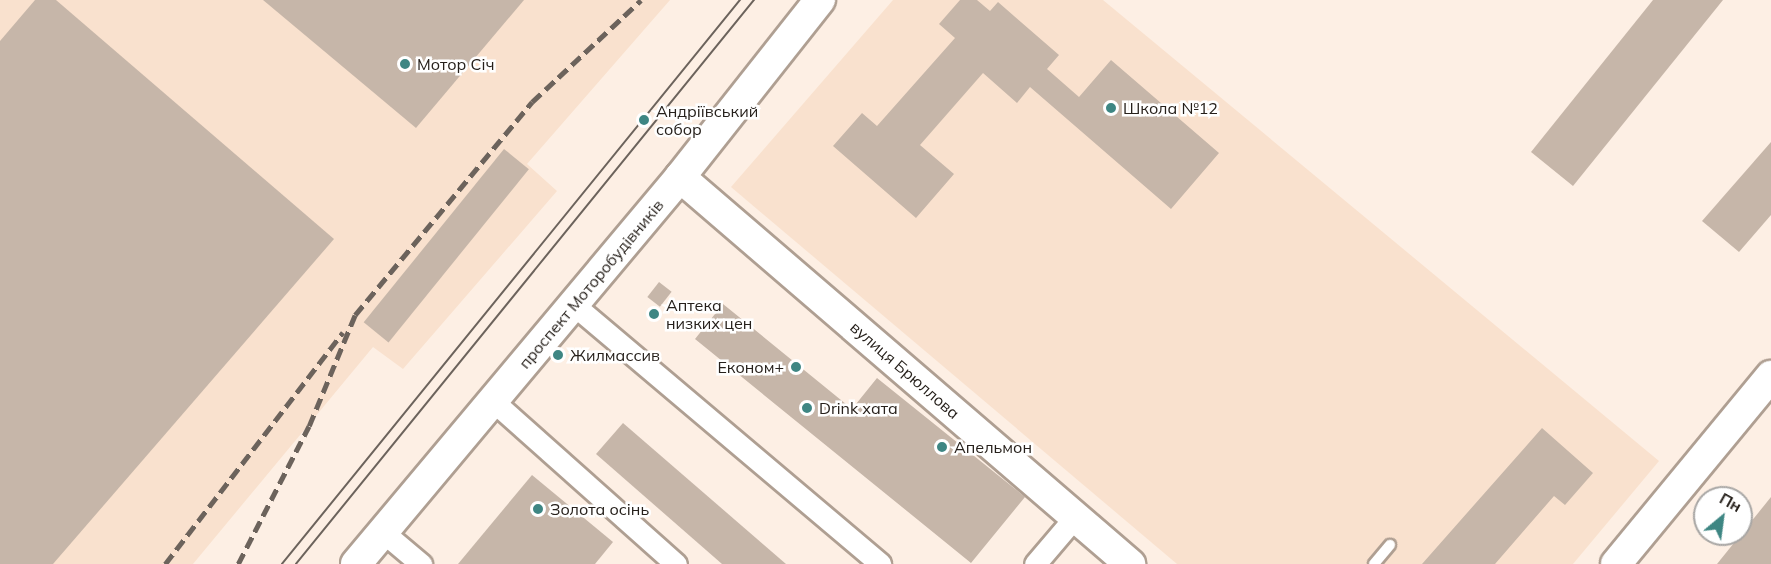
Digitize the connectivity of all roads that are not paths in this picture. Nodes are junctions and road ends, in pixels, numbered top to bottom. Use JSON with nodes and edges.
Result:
{"nodes":[{"id":1,"x":820,"y":0,"type":"edge"},
{"id":2,"x":680,"y":177,"type":"junction"},
{"id":3,"x":574,"y":305,"type":"junction"},
{"id":4,"x":1771,"y":376,"type":"edge"},
{"id":5,"x":493,"y":401,"type":"junction"},
{"id":6,"x":1075,"y":517,"type":"junction"},
{"id":7,"x":383,"y":532,"type":"junction"},
{"id":8,"x":1390,"y":545,"type":"dead end"},
{"id":9,"x":356,"y":564,"type":"edge"},
{"id":10,"x":421,"y":564,"type":"edge"},
{"id":11,"x":676,"y":564,"type":"edge"},
{"id":12,"x":880,"y":564,"type":"edge"},
{"id":13,"x":1035,"y":564,"type":"edge"},
{"id":14,"x":1130,"y":564,"type":"edge"},
{"id":15,"x":1374,"y":564,"type":"edge"},
{"id":16,"x":1616,"y":564,"type":"edge"}],
"edges":[{"from":1,"to":2,"type":"street","name":"проспект Моторобудівників"},
{"from":2,"to":3,"type":"street","name":"проспект Моторобудівників"},
{"from":2,"to":6,"type":"street","name":"вулиця Брюллова"},
{"from":3,"to":5,"type":"street","name":"проспект Моторобудівників"},
{"from":3,"to":12,"type":"street"},
{"from":4,"to":16,"type":"street"},
{"from":5,"to":7,"type":"street","name":"проспект Моторобудівників"},
{"from":5,"to":11,"type":"street"},
{"from":6,"to":13,"type":"street"},
{"from":6,"to":14,"type":"street","name":"вулиця Брюллова"},
{"from":7,"to":9,"type":"street","name":"проспект Моторобудівників"},
{"from":7,"to":10,"type":"street"},
{"from":8,"to":15,"type":"lane"}]}
